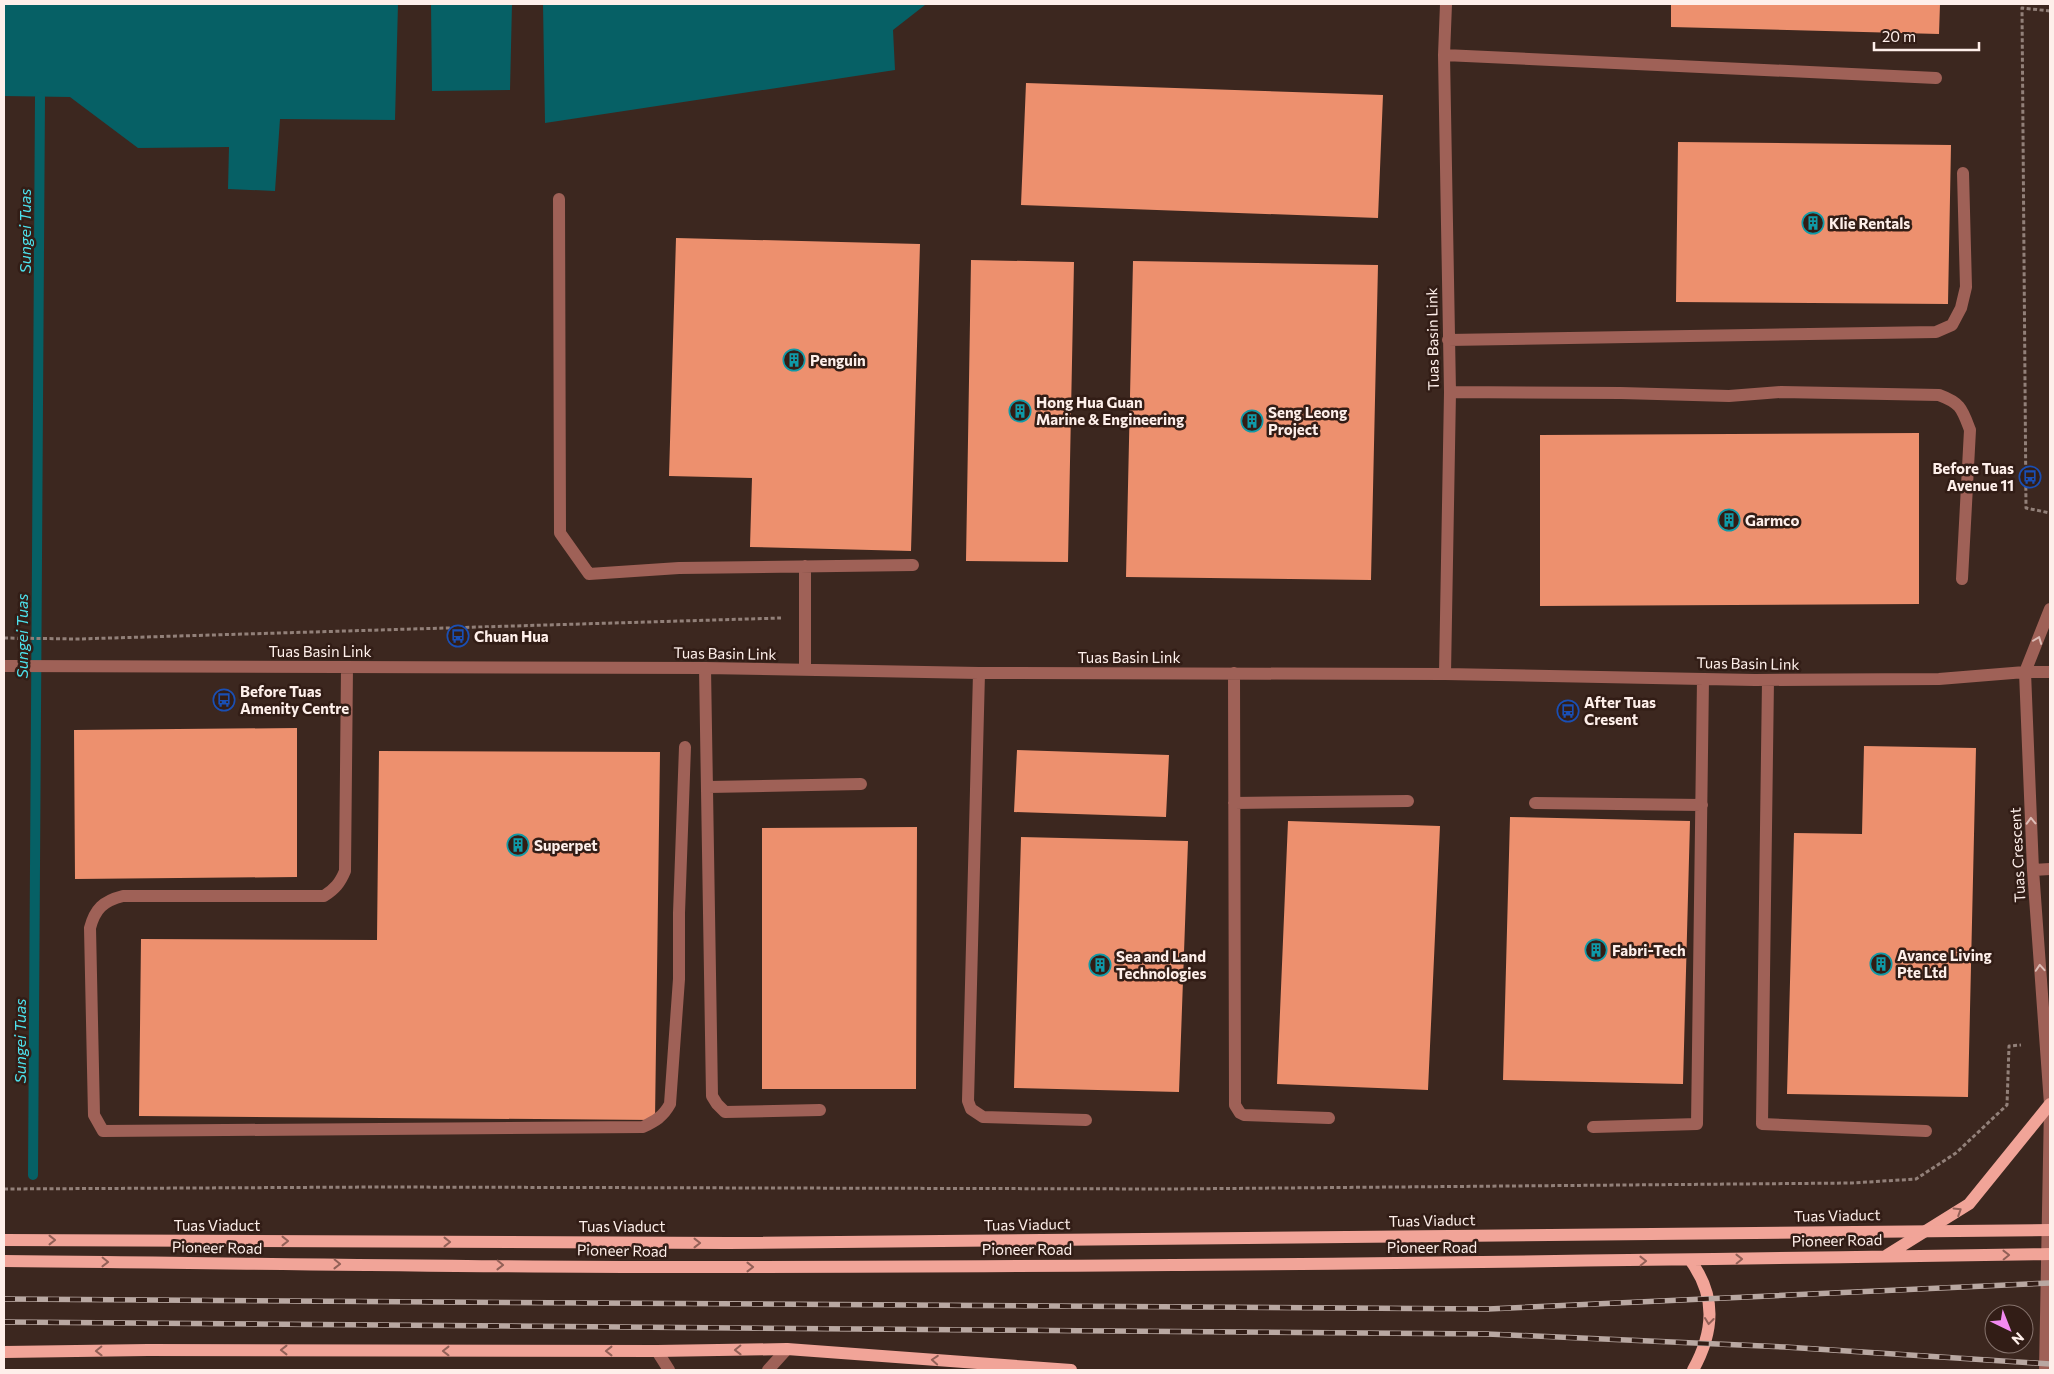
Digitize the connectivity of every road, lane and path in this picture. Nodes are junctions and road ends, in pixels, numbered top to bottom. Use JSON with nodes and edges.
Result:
{"nodes":[{"id":1,"x":1446,"y":4,"type":"edge"},
{"id":2,"x":2050,"y":11,"type":"edge"},
{"id":3,"x":1444,"y":55,"type":"junction"},
{"id":4,"x":1936,"y":78,"type":"dead end"},
{"id":5,"x":1963,"y":173,"type":"dead end"},
{"id":6,"x":560,"y":199,"type":"dead end"},
{"id":7,"x":1448,"y":340,"type":"junction"},
{"id":8,"x":1450,"y":392,"type":"junction"},
{"id":9,"x":2050,"y":513,"type":"edge"},
{"id":10,"x":913,"y":564,"type":"dead end"},
{"id":11,"x":805,"y":566,"type":"junction"},
{"id":12,"x":1962,"y":579,"type":"dead end"},
{"id":13,"x":2050,"y":609,"type":"edge"},
{"id":14,"x":804,"y":618,"type":"junction"},
{"id":15,"x":4,"y":638,"type":"edge"},
{"id":16,"x":4,"y":666,"type":"edge"},
{"id":17,"x":347,"y":667,"type":"junction"},
{"id":18,"x":706,"y":668,"type":"junction"},
{"id":19,"x":805,"y":670,"type":"junction"},
{"id":20,"x":2025,"y":672,"type":"junction"},
{"id":21,"x":2050,"y":672,"type":"edge"},
{"id":22,"x":979,"y":673,"type":"junction"},
{"id":23,"x":1234,"y":673,"type":"junction"},
{"id":24,"x":1445,"y":674,"type":"junction"},
{"id":25,"x":1703,"y":679,"type":"junction"},
{"id":26,"x":1768,"y":680,"type":"junction"},
{"id":27,"x":685,"y":747,"type":"dead end"},
{"id":28,"x":861,"y":784,"type":"dead end"},
{"id":29,"x":708,"y":787,"type":"junction"},
{"id":30,"x":1408,"y":801,"type":"dead end"},
{"id":31,"x":1535,"y":802,"type":"dead end"},
{"id":32,"x":1234,"y":803,"type":"junction"},
{"id":33,"x":1702,"y":805,"type":"junction"},
{"id":34,"x":2050,"y":869,"type":"edge"},
{"id":35,"x":2033,"y":870,"type":"junction"},
{"id":36,"x":2046,"y":1043,"type":"junction"},
{"id":37,"x":2050,"y":1105,"type":"edge"},
{"id":38,"x":820,"y":1110,"type":"dead end"},
{"id":39,"x":1329,"y":1118,"type":"dead end"},
{"id":40,"x":1086,"y":1120,"type":"dead end"},
{"id":41,"x":1593,"y":1127,"type":"dead end"},
{"id":42,"x":1926,"y":1131,"type":"dead end"},
{"id":43,"x":4,"y":1189,"type":"edge"},
{"id":44,"x":2050,"y":1230,"type":"edge"},
{"id":45,"x":4,"y":1240,"type":"edge"},
{"id":46,"x":2048,"y":1254,"type":"edge"},
{"id":47,"x":1887,"y":1255,"type":"junction"},
{"id":48,"x":1690,"y":1260,"type":"junction"},
{"id":49,"x":4,"y":1261,"type":"edge"},
{"id":50,"x":787,"y":1350,"type":"junction"},
{"id":51,"x":4,"y":1352,"type":"edge"},
{"id":52,"x":657,"y":1352,"type":"junction"},
{"id":53,"x":669,"y":1370,"type":"edge"},
{"id":54,"x":768,"y":1370,"type":"edge"},
{"id":55,"x":1071,"y":1370,"type":"edge"},
{"id":56,"x":1693,"y":1370,"type":"edge"},
{"id":57,"x":2045,"y":1370,"type":"edge"}],
"edges":[{"from":1,"to":3,"type":"street","name":"Tuas Basin Link"},
{"from":2,"to":9,"type":"path"},
{"from":3,"to":4,"type":"street"},
{"from":3,"to":7,"type":"street","name":"Tuas Basin Link"},
{"from":5,"to":7,"type":"street"},
{"from":6,"to":11,"type":"street"},
{"from":7,"to":8,"type":"street","name":"Tuas Basin Link"},
{"from":8,"to":12,"type":"street"},
{"from":8,"to":24,"type":"street","name":"Tuas Basin Link"},
{"from":10,"to":11,"type":"street"},
{"from":11,"to":14,"type":"street"},
{"from":20,"to":13,"type":"street","name":"Tuas Crescent","one_way":true},
{"from":14,"to":15,"type":"path"},
{"from":14,"to":19,"type":"street"},
{"from":16,"to":17,"type":"street","name":"Tuas Basin Link"},
{"from":17,"to":18,"type":"street","name":"Tuas Basin Link"},
{"from":17,"to":27,"type":"street"},
{"from":18,"to":19,"type":"street","name":"Tuas Basin Link"},
{"from":18,"to":29,"type":"street"},
{"from":19,"to":22,"type":"street","name":"Tuas Basin Link"},
{"from":20,"to":21,"type":"street","name":"Tuas Basin Link"},
{"from":20,"to":26,"type":"street","name":"Tuas Basin Link"},
{"from":35,"to":20,"type":"street","name":"Tuas Crescent","one_way":true},
{"from":22,"to":23,"type":"street","name":"Tuas Basin Link"},
{"from":22,"to":40,"type":"street"},
{"from":23,"to":24,"type":"street","name":"Tuas Basin Link"},
{"from":23,"to":32,"type":"street"},
{"from":24,"to":25,"type":"street","name":"Tuas Basin Link"},
{"from":25,"to":26,"type":"street","name":"Tuas Basin Link"},
{"from":25,"to":33,"type":"street"},
{"from":26,"to":42,"type":"street"},
{"from":28,"to":29,"type":"street"},
{"from":29,"to":38,"type":"street"},
{"from":30,"to":32,"type":"street"},
{"from":31,"to":33,"type":"street"},
{"from":32,"to":39,"type":"street"},
{"from":33,"to":41,"type":"street"},
{"from":34,"to":35,"type":"street"},
{"from":36,"to":35,"type":"street","name":"Tuas Crescent","one_way":true},
{"from":36,"to":37,"type":"street","name":"Tuas Crescent"},
{"from":36,"to":43,"type":"path"},
{"from":37,"to":46,"type":"street","name":"Tuas Crescent"},
{"from":47,"to":37,"type":"main road","one_way":true},
{"from":45,"to":44,"type":"main road","name":"Tuas Viaduct","one_way":true,"bridge":true},
{"from":47,"to":46,"type":"main road","name":"Pioneer Road","one_way":true},
{"from":46,"to":57,"type":"street","name":"Tuas Crescent"},
{"from":48,"to":47,"type":"main road","name":"Pioneer Road","one_way":true},
{"from":49,"to":48,"type":"main road","name":"Pioneer Road","one_way":true},
{"from":48,"to":56,"type":"main road","one_way":true},
{"from":50,"to":52,"type":"main road","one_way":true},
{"from":50,"to":54,"type":"street"},
{"from":55,"to":50,"type":"main road","one_way":true},
{"from":52,"to":51,"type":"main road","one_way":true},
{"from":52,"to":53,"type":"street"}]}
